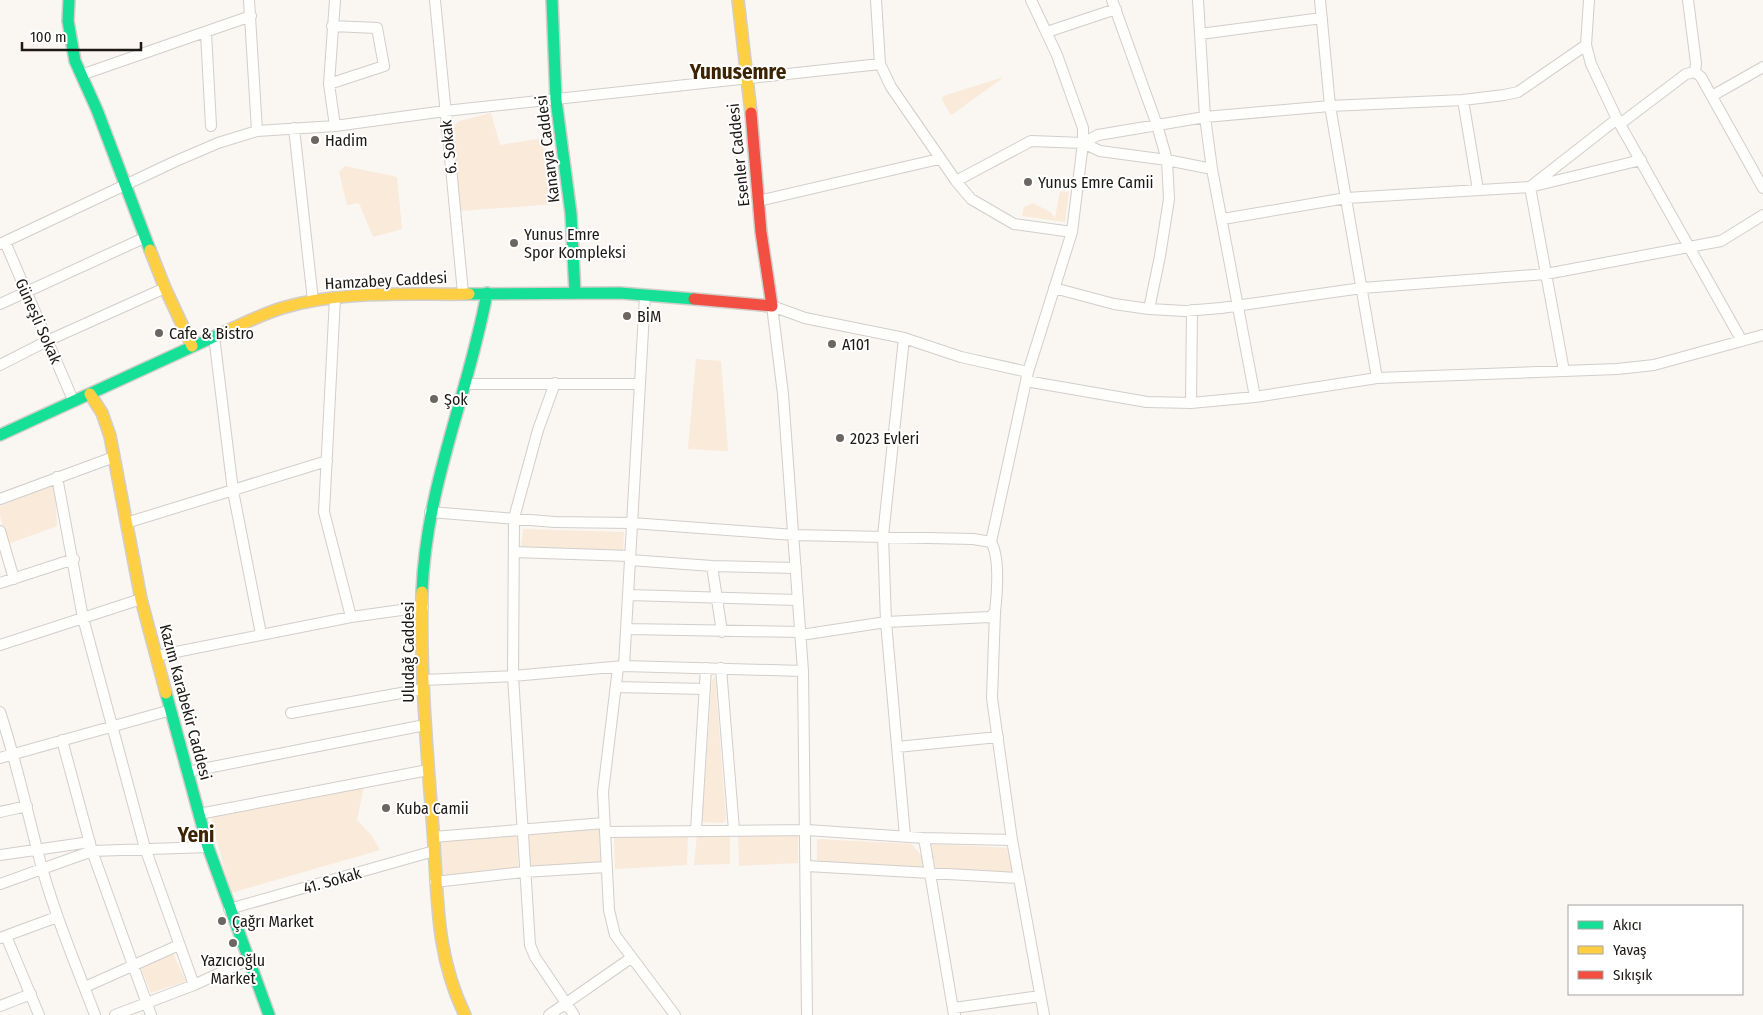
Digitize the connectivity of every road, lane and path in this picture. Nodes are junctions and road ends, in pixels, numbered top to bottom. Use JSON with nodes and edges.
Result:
{"nodes":[{"id":1,"x":69,"y":0,"type":"edge"},
{"id":2,"x":249,"y":0,"type":"edge"},
{"id":3,"x":335,"y":0,"type":"edge"},
{"id":4,"x":435,"y":0,"type":"edge"},
{"id":5,"x":552,"y":0,"type":"edge"},
{"id":6,"x":738,"y":0,"type":"edge"},
{"id":7,"x":876,"y":0,"type":"edge"},
{"id":8,"x":1031,"y":0,"type":"edge"},
{"id":9,"x":1198,"y":0,"type":"edge"},
{"id":10,"x":1320,"y":0,"type":"edge"},
{"id":11,"x":1589,"y":0,"type":"edge"},
{"id":12,"x":1688,"y":0,"type":"edge"},
{"id":13,"x":1114,"y":4,"type":"edge"},
{"id":14,"x":251,"y":16,"type":"junction"},
{"id":15,"x":1322,"y":18,"type":"junction"},
{"id":16,"x":332,"y":26,"type":"junction"},
{"id":17,"x":1047,"y":32,"type":"junction"},
{"id":18,"x":206,"y":33,"type":"junction"},
{"id":19,"x":1200,"y":34,"type":"junction"},
{"id":20,"x":1586,"y":46,"type":"junction"},
{"id":21,"x":880,"y":64,"type":"junction"},
{"id":22,"x":1763,"y":67,"type":"edge"},
{"id":23,"x":1695,"y":72,"type":"junction"},
{"id":24,"x":81,"y":75,"type":"junction"},
{"id":25,"x":746,"y":77,"type":"junction"},
{"id":26,"x":329,"y":84,"type":"junction"},
{"id":27,"x":1712,"y":96,"type":"junction"},
{"id":28,"x":556,"y":100,"type":"junction"},
{"id":29,"x":1463,"y":100,"type":"junction"},
{"id":30,"x":1330,"y":106,"type":"junction"},
{"id":31,"x":445,"y":111,"type":"junction"},
{"id":32,"x":1205,"y":117,"type":"junction"},
{"id":33,"x":1618,"y":122,"type":"junction"},
{"id":34,"x":211,"y":126,"type":"dead end"},
{"id":35,"x":335,"y":126,"type":"junction"},
{"id":36,"x":1157,"y":126,"type":"junction"},
{"id":37,"x":294,"y":128,"type":"junction"},
{"id":38,"x":257,"y":131,"type":"junction"},
{"id":39,"x":1083,"y":143,"type":"junction"},
{"id":40,"x":939,"y":159,"type":"junction"},
{"id":41,"x":1167,"y":160,"type":"junction"},
{"id":42,"x":1641,"y":160,"type":"junction"},
{"id":43,"x":1212,"y":169,"type":"junction"},
{"id":44,"x":956,"y":181,"type":"junction"},
{"id":45,"x":126,"y":185,"type":"junction"},
{"id":46,"x":1530,"y":187,"type":"junction"},
{"id":47,"x":1763,"y":188,"type":"edge"},
{"id":48,"x":1478,"y":190,"type":"junction"},
{"id":49,"x":1346,"y":198,"type":"junction"},
{"id":50,"x":758,"y":201,"type":"junction"},
{"id":51,"x":1763,"y":215,"type":"edge"},
{"id":52,"x":1223,"y":218,"type":"junction"},
{"id":53,"x":1072,"y":232,"type":"junction"},
{"id":54,"x":144,"y":238,"type":"junction"},
{"id":55,"x":3,"y":243,"type":"edge"},
{"id":56,"x":1690,"y":246,"type":"junction"},
{"id":57,"x":1546,"y":274,"type":"junction"},
{"id":58,"x":165,"y":288,"type":"junction"},
{"id":59,"x":1054,"y":288,"type":"junction"},
{"id":60,"x":1362,"y":288,"type":"junction"},
{"id":61,"x":26,"y":293,"type":"junction"},
{"id":62,"x":463,"y":293,"type":"junction"},
{"id":63,"x":487,"y":293,"type":"junction"},
{"id":64,"x":575,"y":293,"type":"junction"},
{"id":65,"x":645,"y":295,"type":"junction"},
{"id":66,"x":335,"y":298,"type":"junction"},
{"id":67,"x":313,"y":300,"type":"junction"},
{"id":68,"x":0,"y":304,"type":"edge"},
{"id":69,"x":772,"y":306,"type":"junction"},
{"id":70,"x":1239,"y":306,"type":"junction"},
{"id":71,"x":1149,"y":309,"type":"junction"},
{"id":72,"x":1192,"y":310,"type":"junction"},
{"id":73,"x":1763,"y":335,"type":"edge"},
{"id":74,"x":214,"y":336,"type":"junction"},
{"id":75,"x":904,"y":338,"type":"junction"},
{"id":76,"x":47,"y":341,"type":"junction"},
{"id":77,"x":1742,"y":341,"type":"junction"},
{"id":78,"x":192,"y":346,"type":"junction"},
{"id":79,"x":0,"y":365,"type":"edge"},
{"id":80,"x":1564,"y":371,"type":"junction"},
{"id":81,"x":1027,"y":377,"type":"junction"},
{"id":82,"x":1377,"y":378,"type":"junction"},
{"id":83,"x":555,"y":383,"type":"junction"},
{"id":84,"x":465,"y":384,"type":"junction"},
{"id":85,"x":639,"y":384,"type":"junction"},
{"id":86,"x":90,"y":394,"type":"junction"},
{"id":87,"x":1255,"y":397,"type":"junction"},
{"id":88,"x":74,"y":400,"type":"junction"},
{"id":89,"x":1191,"y":403,"type":"junction"},
{"id":90,"x":0,"y":435,"type":"edge"},
{"id":91,"x":114,"y":458,"type":"junction"},
{"id":92,"x":327,"y":461,"type":"junction"},
{"id":93,"x":57,"y":476,"type":"junction"},
{"id":94,"x":233,"y":491,"type":"junction"},
{"id":95,"x":0,"y":499,"type":"edge"},
{"id":96,"x":430,"y":512,"type":"junction"},
{"id":97,"x":514,"y":518,"type":"junction"},
{"id":98,"x":126,"y":523,"type":"junction"},
{"id":99,"x":632,"y":523,"type":"junction"},
{"id":100,"x":0,"y":531,"type":"edge"},
{"id":101,"x":794,"y":535,"type":"junction"},
{"id":102,"x":883,"y":536,"type":"junction"},
{"id":103,"x":990,"y":542,"type":"junction"},
{"id":104,"x":514,"y":552,"type":"junction"},
{"id":105,"x":630,"y":558,"type":"junction"},
{"id":106,"x":74,"y":559,"type":"junction"},
{"id":107,"x":712,"y":566,"type":"junction"},
{"id":108,"x":796,"y":568,"type":"junction"},
{"id":109,"x":14,"y":579,"type":"junction"},
{"id":110,"x":0,"y":583,"type":"edge"},
{"id":111,"x":629,"y":595,"type":"junction"},
{"id":112,"x":717,"y":598,"type":"junction"},
{"id":113,"x":142,"y":599,"type":"junction"},
{"id":114,"x":798,"y":600,"type":"junction"},
{"id":115,"x":423,"y":608,"type":"junction"},
{"id":116,"x":996,"y":612,"type":"junction"},
{"id":117,"x":351,"y":617,"type":"junction"},
{"id":118,"x":83,"y":618,"type":"junction"},
{"id":119,"x":886,"y":622,"type":"junction"},
{"id":120,"x":627,"y":629,"type":"junction"},
{"id":121,"x":722,"y":632,"type":"junction"},
{"id":122,"x":261,"y":634,"type":"junction"},
{"id":123,"x":800,"y":634,"type":"junction"},
{"id":124,"x":0,"y":645,"type":"edge"},
{"id":125,"x":156,"y":656,"type":"junction"},
{"id":126,"x":621,"y":667,"type":"junction"},
{"id":127,"x":706,"y":668,"type":"junction"},
{"id":128,"x":721,"y":668,"type":"junction"},
{"id":129,"x":803,"y":671,"type":"junction"},
{"id":130,"x":513,"y":676,"type":"junction"},
{"id":131,"x":423,"y":684,"type":"junction"},
{"id":132,"x":616,"y":687,"type":"junction"},
{"id":133,"x":704,"y":689,"type":"junction"},
{"id":134,"x":171,"y":710,"type":"junction"},
{"id":135,"x":0,"y":712,"type":"edge"},
{"id":136,"x":291,"y":713,"type":"dead end"},
{"id":137,"x":425,"y":725,"type":"junction"},
{"id":138,"x":113,"y":727,"type":"junction"},
{"id":139,"x":998,"y":737,"type":"junction"},
{"id":140,"x":62,"y":740,"type":"junction"},
{"id":141,"x":897,"y":746,"type":"junction"},
{"id":142,"x":14,"y":754,"type":"junction"},
{"id":143,"x":0,"y":758,"type":"edge"},
{"id":144,"x":428,"y":770,"type":"junction"},
{"id":145,"x":187,"y":772,"type":"junction"},
{"id":146,"x":27,"y":806,"type":"junction"},
{"id":147,"x":0,"y":812,"type":"edge"},
{"id":148,"x":199,"y":814,"type":"junction"},
{"id":149,"x":604,"y":827,"type":"junction"},
{"id":150,"x":522,"y":829,"type":"junction"},
{"id":151,"x":696,"y":830,"type":"junction"},
{"id":152,"x":734,"y":830,"type":"junction"},
{"id":153,"x":806,"y":830,"type":"junction"},
{"id":154,"x":905,"y":836,"type":"junction"},
{"id":155,"x":433,"y":837,"type":"junction"},
{"id":156,"x":924,"y":838,"type":"junction"},
{"id":157,"x":1012,"y":840,"type":"junction"},
{"id":158,"x":91,"y":847,"type":"junction"},
{"id":159,"x":208,"y":847,"type":"junction"},
{"id":160,"x":145,"y":848,"type":"junction"},
{"id":161,"x":37,"y":849,"type":"junction"},
{"id":162,"x":434,"y":851,"type":"junction"},
{"id":163,"x":0,"y":855,"type":"edge"},
{"id":164,"x":606,"y":866,"type":"junction"},
{"id":165,"x":807,"y":866,"type":"junction"},
{"id":166,"x":42,"y":867,"type":"junction"},
{"id":167,"x":524,"y":872,"type":"junction"},
{"id":168,"x":930,"y":873,"type":"junction"},
{"id":169,"x":1019,"y":878,"type":"junction"},
{"id":170,"x":435,"y":882,"type":"junction"},
{"id":171,"x":0,"y":884,"type":"edge"},
{"id":172,"x":229,"y":909,"type":"junction"},
{"id":173,"x":57,"y":917,"type":"junction"},
{"id":174,"x":3,"y":937,"type":"edge"},
{"id":175,"x":179,"y":945,"type":"junction"},
{"id":176,"x":631,"y":958,"type":"junction"},
{"id":177,"x":248,"y":960,"type":"junction"},
{"id":178,"x":132,"y":966,"type":"junction"},
{"id":179,"x":194,"y":985,"type":"junction"},
{"id":180,"x":85,"y":988,"type":"junction"},
{"id":181,"x":31,"y":994,"type":"junction"},
{"id":182,"x":1040,"y":996,"type":"junction"},
{"id":183,"x":146,"y":1003,"type":"junction"},
{"id":184,"x":565,"y":1003,"type":"junction"},
{"id":185,"x":0,"y":1006,"type":"edge"},
{"id":186,"x":954,"y":1013,"type":"edge"},
{"id":187,"x":39,"y":1015,"type":"edge"},
{"id":188,"x":95,"y":1015,"type":"edge"},
{"id":189,"x":115,"y":1015,"type":"edge"},
{"id":190,"x":151,"y":1015,"type":"edge"},
{"id":191,"x":268,"y":1015,"type":"edge"},
{"id":192,"x":464,"y":1015,"type":"edge"},
{"id":193,"x":549,"y":1015,"type":"edge"},
{"id":194,"x":574,"y":1015,"type":"edge"},
{"id":195,"x":675,"y":1015,"type":"edge"},
{"id":196,"x":807,"y":1015,"type":"edge"},
{"id":197,"x":1044,"y":1015,"type":"edge"}],
"edges":[{"from":1,"to":24,"type":"street"},
{"from":2,"to":14,"type":"street"},
{"from":3,"to":16,"type":"street"},
{"from":4,"to":31,"type":"street","name":"6. Sokak"},
{"from":5,"to":28,"type":"street","name":"Kanarya Caddesi"},
{"from":6,"to":25,"type":"street","name":"Esenler Caddesi"},
{"from":7,"to":21,"type":"street"},
{"from":8,"to":17,"type":"street"},
{"from":9,"to":19,"type":"street"},
{"from":10,"to":15,"type":"street"},
{"from":11,"to":20,"type":"street"},
{"from":12,"to":23,"type":"street"},
{"from":13,"to":17,"type":"street"},
{"from":13,"to":36,"type":"street"},
{"from":14,"to":18,"type":"street"},
{"from":14,"to":38,"type":"street"},
{"from":15,"to":19,"type":"street"},
{"from":15,"to":30,"type":"street"},
{"from":16,"to":26,"type":"street"},
{"from":16,"to":26,"type":"street"},
{"from":17,"to":39,"type":"street"},
{"from":18,"to":24,"type":"street"},
{"from":18,"to":34,"type":"street"},
{"from":19,"to":32,"type":"street"},
{"from":20,"to":29,"type":"street"},
{"from":20,"to":33,"type":"street"},
{"from":21,"to":25,"type":"street"},
{"from":21,"to":40,"type":"street"},
{"from":22,"to":27,"type":"street"},
{"from":23,"to":27,"type":"street"},
{"from":23,"to":33,"type":"street"},
{"from":24,"to":45,"type":"street"},
{"from":25,"to":28,"type":"street"},
{"from":25,"to":50,"type":"street","name":"Esenler Caddesi"},
{"from":26,"to":35,"type":"street"},
{"from":27,"to":47,"type":"street"},
{"from":28,"to":31,"type":"street"},
{"from":28,"to":64,"type":"street","name":"Kanarya Caddesi"},
{"from":29,"to":30,"type":"street"},
{"from":29,"to":48,"type":"street"},
{"from":30,"to":32,"type":"street"},
{"from":30,"to":49,"type":"street"},
{"from":31,"to":35,"type":"street"},
{"from":31,"to":62,"type":"street","name":"6. Sokak"},
{"from":32,"to":36,"type":"street"},
{"from":32,"to":43,"type":"street"},
{"from":33,"to":42,"type":"street"},
{"from":33,"to":46,"type":"street"},
{"from":35,"to":37,"type":"street"},
{"from":36,"to":39,"type":"street"},
{"from":36,"to":41,"type":"street"},
{"from":37,"to":38,"type":"street"},
{"from":37,"to":67,"type":"street"},
{"from":38,"to":45,"type":"street"},
{"from":39,"to":41,"type":"street"},
{"from":39,"to":44,"type":"street"},
{"from":39,"to":53,"type":"street"},
{"from":40,"to":44,"type":"street"},
{"from":40,"to":50,"type":"street"},
{"from":41,"to":43,"type":"street"},
{"from":41,"to":71,"type":"street"},
{"from":42,"to":46,"type":"street"},
{"from":42,"to":56,"type":"street"},
{"from":43,"to":52,"type":"street"},
{"from":44,"to":53,"type":"street"},
{"from":45,"to":54,"type":"street"},
{"from":45,"to":55,"type":"street"},
{"from":46,"to":48,"type":"street"},
{"from":46,"to":57,"type":"street"},
{"from":48,"to":49,"type":"street"},
{"from":49,"to":52,"type":"street"},
{"from":49,"to":60,"type":"street"},
{"from":50,"to":69,"type":"street","name":"Esenler Caddesi"},
{"from":51,"to":56,"type":"street"},
{"from":52,"to":70,"type":"street"},
{"from":53,"to":59,"type":"street"},
{"from":54,"to":58,"type":"street"},
{"from":54,"to":61,"type":"street"},
{"from":55,"to":61,"type":"street","name":"Güneşli Sokak"},
{"from":56,"to":57,"type":"street"},
{"from":56,"to":77,"type":"street"},
{"from":57,"to":60,"type":"street"},
{"from":57,"to":80,"type":"street"},
{"from":58,"to":76,"type":"street"},
{"from":58,"to":78,"type":"street"},
{"from":59,"to":71,"type":"street"},
{"from":59,"to":81,"type":"street"},
{"from":60,"to":70,"type":"street"},
{"from":60,"to":82,"type":"street"},
{"from":61,"to":68,"type":"street"},
{"from":61,"to":76,"type":"street","name":"Güneşli Sokak"},
{"from":62,"to":63,"type":"street","name":"Hamzabey Caddesi"},
{"from":62,"to":66,"type":"street","name":"Hamzabey Caddesi"},
{"from":63,"to":64,"type":"street","name":"Hamzabey Caddesi"},
{"from":63,"to":84,"type":"street","name":"Uludağ Caddesi"},
{"from":64,"to":65,"type":"street","name":"Hamzabey Caddesi"},
{"from":65,"to":69,"type":"street","name":"Hamzabey Caddesi"},
{"from":65,"to":85,"type":"street"},
{"from":66,"to":67,"type":"street","name":"Hamzabey Caddesi"},
{"from":66,"to":92,"type":"street"},
{"from":67,"to":74,"type":"street","name":"Hamzabey Caddesi"},
{"from":69,"to":75,"type":"street"},
{"from":69,"to":101,"type":"street"},
{"from":70,"to":72,"type":"street"},
{"from":70,"to":87,"type":"street"},
{"from":71,"to":72,"type":"street"},
{"from":72,"to":89,"type":"street"},
{"from":73,"to":77,"type":"street"},
{"from":74,"to":78,"type":"street","name":"Hamzabey Caddesi"},
{"from":74,"to":94,"type":"street"},
{"from":75,"to":81,"type":"street"},
{"from":75,"to":102,"type":"street"},
{"from":76,"to":79,"type":"street"},
{"from":76,"to":88,"type":"street","name":"Güneşli Sokak"},
{"from":77,"to":80,"type":"street"},
{"from":78,"to":86,"type":"street","name":"Hamzabey Caddesi"},
{"from":80,"to":82,"type":"street"},
{"from":81,"to":89,"type":"street"},
{"from":81,"to":103,"type":"street"},
{"from":82,"to":87,"type":"street"},
{"from":83,"to":84,"type":"street"},
{"from":83,"to":85,"type":"street"},
{"from":83,"to":97,"type":"street"},
{"from":84,"to":96,"type":"street","name":"Uludağ Caddesi"},
{"from":85,"to":99,"type":"street"},
{"from":86,"to":88,"type":"street","name":"Hamzabey Caddesi"},
{"from":86,"to":91,"type":"street","name":"Kazım Karabekir Caddesi"},
{"from":87,"to":89,"type":"street"},
{"from":88,"to":90,"type":"street","name":"Hamzabey Caddesi"},
{"from":91,"to":93,"type":"street"},
{"from":91,"to":98,"type":"street","name":"Kazım Karabekir Caddesi"},
{"from":92,"to":94,"type":"street"},
{"from":92,"to":117,"type":"street"},
{"from":93,"to":95,"type":"street"},
{"from":93,"to":106,"type":"street"},
{"from":94,"to":98,"type":"street"},
{"from":94,"to":122,"type":"street"},
{"from":96,"to":97,"type":"street"},
{"from":96,"to":115,"type":"street","name":"Uludağ Caddesi"},
{"from":97,"to":99,"type":"street"},
{"from":97,"to":104,"type":"street"},
{"from":98,"to":113,"type":"street","name":"Kazım Karabekir Caddesi"},
{"from":99,"to":101,"type":"street"},
{"from":99,"to":105,"type":"street"},
{"from":100,"to":109,"type":"street"},
{"from":101,"to":102,"type":"street"},
{"from":101,"to":108,"type":"street"},
{"from":102,"to":103,"type":"street"},
{"from":102,"to":119,"type":"street"},
{"from":103,"to":116,"type":"street"},
{"from":104,"to":105,"type":"street"},
{"from":104,"to":130,"type":"street"},
{"from":105,"to":107,"type":"street"},
{"from":105,"to":111,"type":"street"},
{"from":106,"to":109,"type":"street"},
{"from":106,"to":118,"type":"street"},
{"from":107,"to":108,"type":"street"},
{"from":107,"to":112,"type":"street"},
{"from":108,"to":114,"type":"street"},
{"from":109,"to":110,"type":"street"},
{"from":111,"to":112,"type":"street"},
{"from":111,"to":120,"type":"street"},
{"from":112,"to":114,"type":"street"},
{"from":112,"to":121,"type":"street"},
{"from":113,"to":118,"type":"street"},
{"from":113,"to":125,"type":"street","name":"Kazım Karabekir Caddesi"},
{"from":114,"to":123,"type":"street"},
{"from":115,"to":117,"type":"street"},
{"from":115,"to":131,"type":"street","name":"Uludağ Caddesi"},
{"from":116,"to":119,"type":"street"},
{"from":116,"to":139,"type":"street"},
{"from":117,"to":122,"type":"street"},
{"from":118,"to":124,"type":"street"},
{"from":118,"to":138,"type":"street"},
{"from":119,"to":123,"type":"street"},
{"from":119,"to":141,"type":"street"},
{"from":120,"to":121,"type":"street"},
{"from":120,"to":126,"type":"street"},
{"from":121,"to":123,"type":"street"},
{"from":122,"to":125,"type":"street"},
{"from":123,"to":129,"type":"street"},
{"from":125,"to":134,"type":"street","name":"Kazım Karabekir Caddesi"},
{"from":126,"to":127,"type":"street"},
{"from":126,"to":130,"type":"street"},
{"from":126,"to":132,"type":"street"},
{"from":127,"to":128,"type":"street"},
{"from":127,"to":133,"type":"street"},
{"from":128,"to":129,"type":"street"},
{"from":128,"to":152,"type":"street"},
{"from":129,"to":153,"type":"street"},
{"from":130,"to":131,"type":"street"},
{"from":130,"to":150,"type":"street"},
{"from":131,"to":136,"type":"street"},
{"from":131,"to":137,"type":"street","name":"Uludağ Caddesi"},
{"from":132,"to":133,"type":"street"},
{"from":132,"to":149,"type":"street"},
{"from":133,"to":151,"type":"street"},
{"from":134,"to":138,"type":"street"},
{"from":134,"to":145,"type":"street","name":"Kazım Karabekir Caddesi"},
{"from":135,"to":142,"type":"street"},
{"from":137,"to":144,"type":"street","name":"Uludağ Caddesi"},
{"from":137,"to":145,"type":"street"},
{"from":138,"to":140,"type":"street"},
{"from":138,"to":160,"type":"street"},
{"from":139,"to":141,"type":"street"},
{"from":139,"to":157,"type":"street"},
{"from":140,"to":142,"type":"street"},
{"from":140,"to":158,"type":"street"},
{"from":141,"to":154,"type":"street"},
{"from":142,"to":143,"type":"street"},
{"from":142,"to":146,"type":"street"},
{"from":144,"to":148,"type":"street"},
{"from":144,"to":155,"type":"street","name":"Uludağ Caddesi"},
{"from":145,"to":148,"type":"street","name":"Kazım Karabekir Caddesi"},
{"from":146,"to":147,"type":"street"},
{"from":146,"to":161,"type":"street"},
{"from":148,"to":159,"type":"street","name":"Kazım Karabekir Caddesi"},
{"from":149,"to":150,"type":"street"},
{"from":149,"to":151,"type":"street"},
{"from":149,"to":164,"type":"street"},
{"from":150,"to":155,"type":"street"},
{"from":150,"to":167,"type":"street"},
{"from":151,"to":152,"type":"street"},
{"from":152,"to":153,"type":"street"},
{"from":153,"to":154,"type":"street"},
{"from":153,"to":165,"type":"street"},
{"from":154,"to":156,"type":"street"},
{"from":155,"to":162,"type":"street","name":"Uludağ Caddesi"},
{"from":156,"to":157,"type":"street"},
{"from":156,"to":168,"type":"street"},
{"from":157,"to":169,"type":"street"},
{"from":158,"to":160,"type":"street"},
{"from":158,"to":161,"type":"street"},
{"from":158,"to":166,"type":"street"},
{"from":158,"to":178,"type":"street"},
{"from":159,"to":160,"type":"street"},
{"from":159,"to":172,"type":"street","name":"Kazım Karabekir Caddesi"},
{"from":160,"to":175,"type":"street"},
{"from":161,"to":163,"type":"street"},
{"from":161,"to":166,"type":"street"},
{"from":162,"to":170,"type":"street","name":"Uludağ Caddesi"},
{"from":162,"to":172,"type":"street","name":"41. Sokak"},
{"from":164,"to":167,"type":"street"},
{"from":164,"to":176,"type":"street"},
{"from":165,"to":168,"type":"street"},
{"from":165,"to":196,"type":"street"},
{"from":166,"to":171,"type":"street"},
{"from":166,"to":173,"type":"street"},
{"from":167,"to":170,"type":"street"},
{"from":167,"to":184,"type":"street"},
{"from":168,"to":169,"type":"street"},
{"from":168,"to":186,"type":"street"},
{"from":169,"to":182,"type":"street"},
{"from":170,"to":192,"type":"street","name":"Uludağ Caddesi"},
{"from":172,"to":177,"type":"street","name":"Kazım Karabekir Caddesi"},
{"from":173,"to":174,"type":"street"},
{"from":173,"to":180,"type":"street"},
{"from":174,"to":181,"type":"street"},
{"from":175,"to":178,"type":"street"},
{"from":175,"to":179,"type":"street"},
{"from":176,"to":184,"type":"street"},
{"from":176,"to":195,"type":"street"},
{"from":177,"to":179,"type":"street"},
{"from":177,"to":191,"type":"street","name":"Kazım Karabekir Caddesi"},
{"from":178,"to":180,"type":"street"},
{"from":178,"to":183,"type":"street"},
{"from":179,"to":183,"type":"street"},
{"from":180,"to":188,"type":"street"},
{"from":181,"to":185,"type":"street"},
{"from":181,"to":187,"type":"street"},
{"from":182,"to":186,"type":"street"},
{"from":182,"to":197,"type":"street"},
{"from":183,"to":189,"type":"street"},
{"from":183,"to":190,"type":"street"},
{"from":184,"to":193,"type":"street"},
{"from":184,"to":194,"type":"street"}]}
